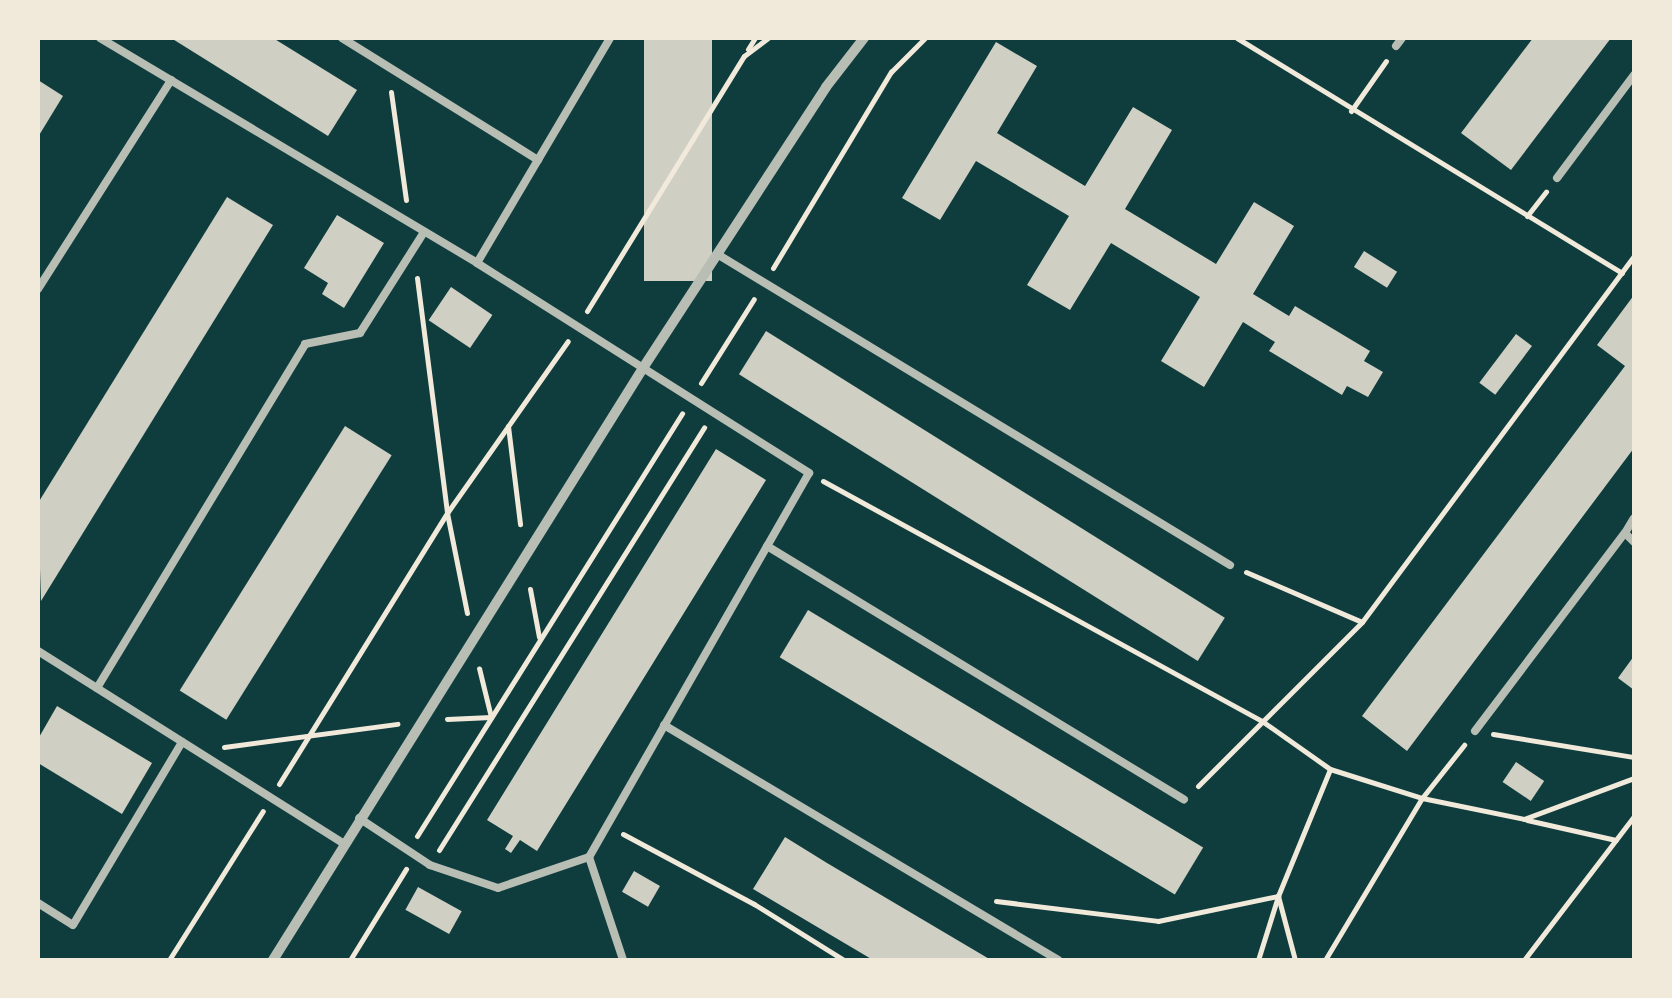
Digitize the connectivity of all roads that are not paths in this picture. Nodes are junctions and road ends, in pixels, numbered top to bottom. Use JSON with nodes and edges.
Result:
{"nodes":[{"id":1,"x":100,"y":38,"type":"edge"},
{"id":2,"x":342,"y":38,"type":"edge"},
{"id":3,"x":610,"y":38,"type":"edge"},
{"id":4,"x":864,"y":38,"type":"edge"},
{"id":5,"x":1634,"y":74,"type":"edge"},
{"id":6,"x":171,"y":80,"type":"junction"},
{"id":7,"x":538,"y":160,"type":"junction"},
{"id":8,"x":1557,"y":178,"type":"road end"},
{"id":9,"x":424,"y":232,"type":"junction"},
{"id":10,"x":717,"y":254,"type":"junction"},
{"id":11,"x":477,"y":264,"type":"junction"},
{"id":12,"x":38,"y":289,"type":"edge"},
{"id":13,"x":643,"y":368,"type":"junction"},
{"id":14,"x":1634,"y":518,"type":"edge"},
{"id":15,"x":1625,"y":534,"type":"junction"},
{"id":16,"x":1634,"y":542,"type":"edge"},
{"id":17,"x":767,"y":546,"type":"junction"},
{"id":18,"x":1230,"y":565,"type":"road end"},
{"id":19,"x":38,"y":651,"type":"edge"},
{"id":20,"x":97,"y":688,"type":"junction"},
{"id":21,"x":664,"y":726,"type":"junction"},
{"id":22,"x":1475,"y":731,"type":"road end"},
{"id":23,"x":182,"y":742,"type":"junction"},
{"id":24,"x":1184,"y":800,"type":"road end"},
{"id":25,"x":358,"y":818,"type":"junction"},
{"id":26,"x":343,"y":843,"type":"junction"},
{"id":27,"x":589,"y":857,"type":"junction"},
{"id":28,"x":38,"y":903,"type":"edge"},
{"id":29,"x":273,"y":960,"type":"edge"},
{"id":30,"x":623,"y":960,"type":"edge"},
{"id":31,"x":1058,"y":960,"type":"edge"}],
"edges":[{"from":1,"to":6,"type":"lane"},
{"from":2,"to":7,"type":"lane"},
{"from":3,"to":7,"type":"lane"},
{"from":4,"to":10,"type":"street"},
{"from":5,"to":8,"type":"lane"},
{"from":6,"to":9,"type":"lane"},
{"from":6,"to":12,"type":"lane"},
{"from":7,"to":11,"type":"lane"},
{"from":9,"to":11,"type":"lane"},
{"from":9,"to":20,"type":"lane"},
{"from":10,"to":13,"type":"street"},
{"from":10,"to":18,"type":"lane"},
{"from":11,"to":13,"type":"lane"},
{"from":13,"to":17,"type":"lane"},
{"from":13,"to":25,"type":"street"},
{"from":14,"to":15,"type":"lane"},
{"from":15,"to":16,"type":"lane"},
{"from":15,"to":22,"type":"lane"},
{"from":17,"to":21,"type":"lane"},
{"from":17,"to":24,"type":"lane"},
{"from":19,"to":20,"type":"lane"},
{"from":20,"to":23,"type":"lane"},
{"from":21,"to":27,"type":"lane"},
{"from":21,"to":31,"type":"lane"},
{"from":23,"to":26,"type":"lane"},
{"from":23,"to":28,"type":"lane"},
{"from":25,"to":26,"type":"street"},
{"from":25,"to":27,"type":"lane"},
{"from":26,"to":29,"type":"street"},
{"from":27,"to":30,"type":"lane"}]}
